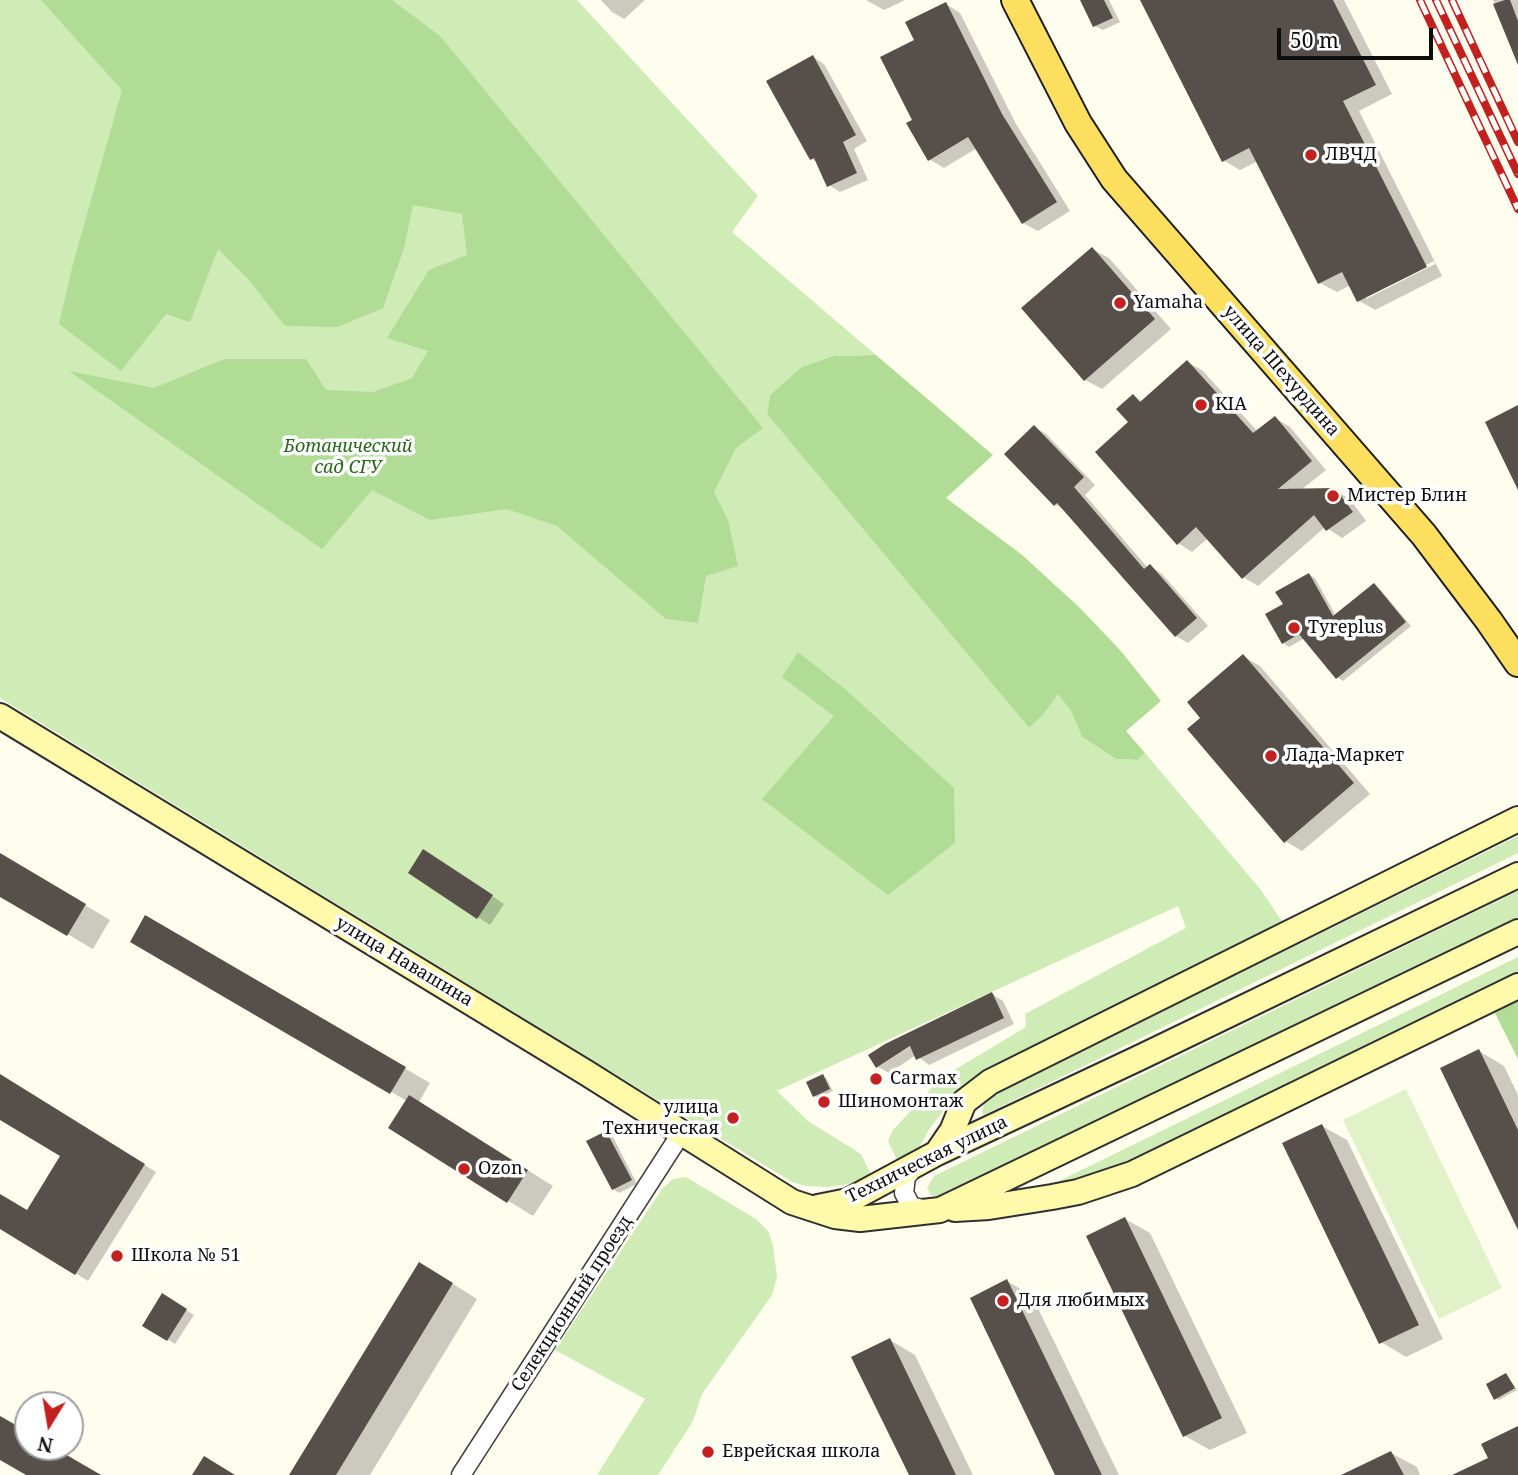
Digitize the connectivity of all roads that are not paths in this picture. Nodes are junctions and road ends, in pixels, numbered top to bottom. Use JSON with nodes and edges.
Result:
{"nodes":[{"id":1,"x":1015,"y":0,"type":"edge"},
{"id":2,"x":1518,"y":663,"type":"edge"},
{"id":3,"x":0,"y":716,"type":"edge"},
{"id":4,"x":1518,"y":819,"type":"edge"},
{"id":5,"x":1518,"y":875,"type":"edge"},
{"id":6,"x":1518,"y":932,"type":"edge"},
{"id":7,"x":1518,"y":986,"type":"edge"},
{"id":8,"x":682,"y":1132,"type":"junction"},
{"id":9,"x":927,"y":1159,"type":"junction"},
{"id":10,"x":806,"y":1209,"type":"junction"},
{"id":11,"x":935,"y":1211,"type":"junction"},
{"id":12,"x":461,"y":1475,"type":"edge"}],
"edges":[{"from":1,"to":2,"type":"main road","name":"улица Шехурдина"},
{"from":3,"to":8,"type":"main road","name":"улица Навашина"},
{"from":4,"to":9,"type":"main road"},
{"from":5,"to":9,"type":"main road","name":"Техническая улица"},
{"from":6,"to":11,"type":"main road","name":"Техническая улица"},
{"from":7,"to":11,"type":"main road"},
{"from":8,"to":10,"type":"main road","name":"улица Навашина"},
{"from":8,"to":12,"type":"street","name":"Селекционный проезд"},
{"from":9,"to":10,"type":"main road","name":"Техническая улица"},
{"from":9,"to":11,"type":"street"},
{"from":10,"to":11,"type":"main road","name":"Техническая улица"}]}
